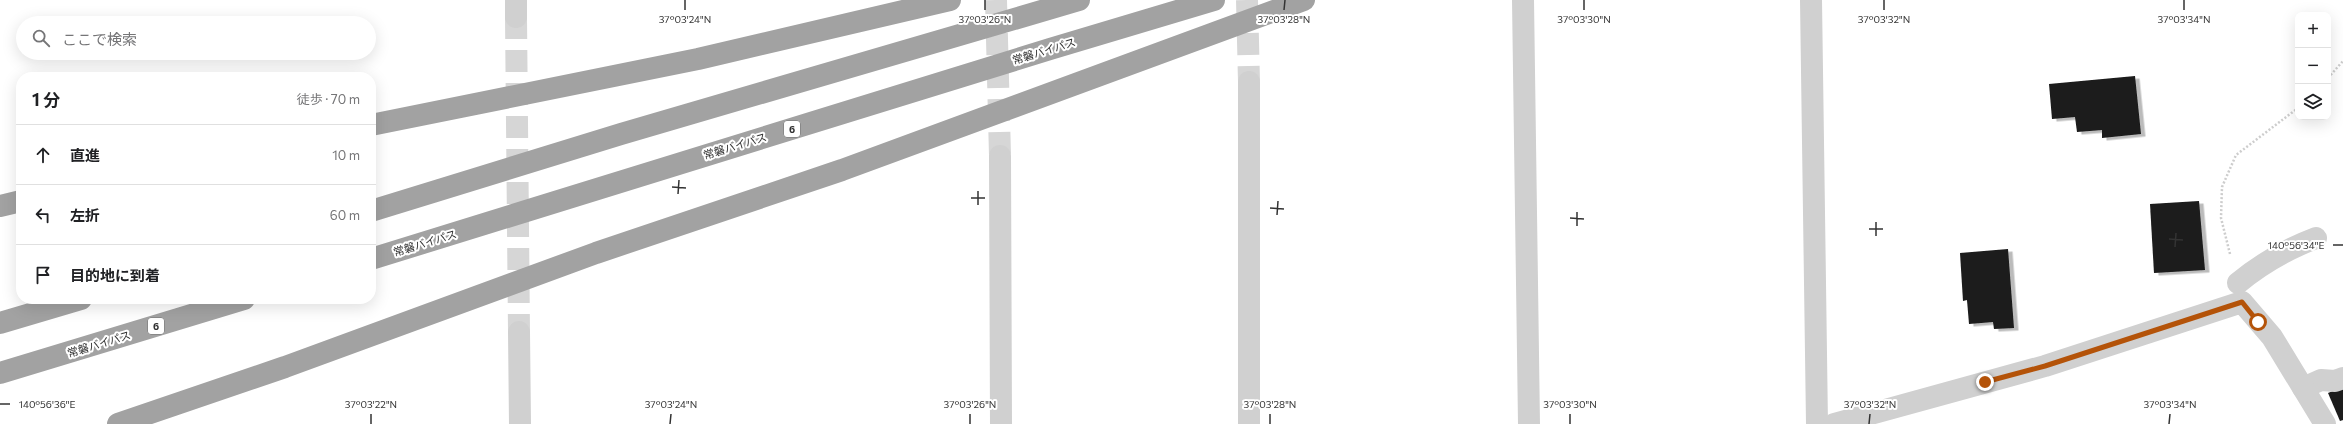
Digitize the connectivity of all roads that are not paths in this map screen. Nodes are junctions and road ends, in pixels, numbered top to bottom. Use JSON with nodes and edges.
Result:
{"nodes":[{"id":1,"x":950,"y":0,"type":"edge"},
{"id":2,"x":1079,"y":0,"type":"edge"},
{"id":3,"x":1214,"y":0,"type":"edge"},
{"id":4,"x":1304,"y":0,"type":"edge"},
{"id":5,"x":1523,"y":0,"type":"edge"},
{"id":6,"x":1811,"y":0,"type":"edge"},
{"id":7,"x":1248,"y":82,"type":"tunnel mouth"},
{"id":8,"x":376,"y":124,"type":"edge"},
{"id":9,"x":1000,"y":156,"type":"tunnel mouth"},
{"id":10,"x":16,"y":202,"type":"edge"},
{"id":11,"x":0,"y":206,"type":"edge"},
{"id":12,"x":376,"y":209,"type":"edge"},
{"id":13,"x":2316,"y":238,"type":"dead end"},
{"id":14,"x":376,"y":257,"type":"edge"},
{"id":15,"x":2238,"y":283,"type":"road end"},
{"id":16,"x":65,"y":304,"type":"edge"},
{"id":17,"x":228,"y":304,"type":"edge"},
{"id":18,"x":0,"y":323,"type":"edge"},
{"id":19,"x":519,"y":332,"type":"tunnel mouth"},
{"id":20,"x":0,"y":374,"type":"edge"},
{"id":21,"x":2343,"y":378,"type":"edge"},
{"id":22,"x":2303,"y":388,"type":"junction"},
{"id":23,"x":118,"y":424,"type":"edge"},
{"id":24,"x":520,"y":424,"type":"edge"},
{"id":25,"x":1001,"y":424,"type":"edge"},
{"id":26,"x":1249,"y":424,"type":"edge"},
{"id":27,"x":1529,"y":424,"type":"edge"},
{"id":28,"x":1817,"y":424,"type":"edge"},
{"id":29,"x":1834,"y":424,"type":"edge"},
{"id":30,"x":2325,"y":424,"type":"edge"}],
"edges":[{"from":1,"to":8,"type":"highway"},
{"from":2,"to":12,"type":"highway"},
{"from":3,"to":14,"type":"highway","name":"常磐バイパス","number":"6"},
{"from":4,"to":23,"type":"highway"},
{"from":5,"to":27,"type":"street"},
{"from":6,"to":28,"type":"street"},
{"from":7,"to":26,"type":"street"},
{"from":9,"to":25,"type":"street"},
{"from":10,"to":11,"type":"highway"},
{"from":13,"to":15,"type":"street"},
{"from":16,"to":18,"type":"highway"},
{"from":17,"to":20,"type":"highway","name":"常磐バイパス","number":"6"},
{"from":19,"to":24,"type":"street"},
{"from":21,"to":22,"type":"street"},
{"from":22,"to":29,"type":"street"},
{"from":22,"to":30,"type":"street"}]}
